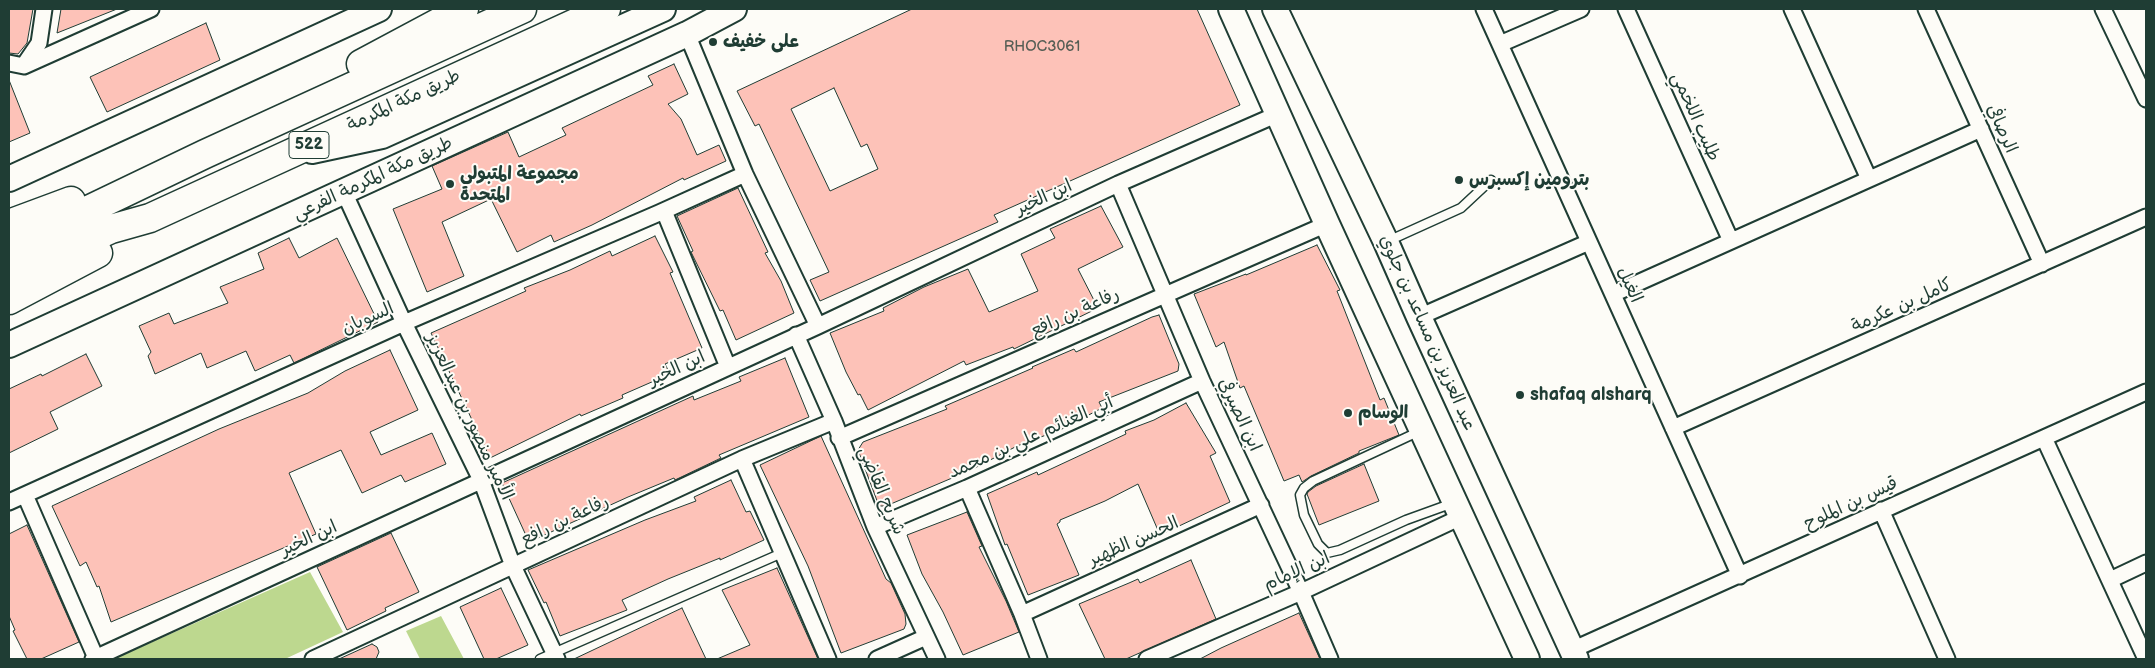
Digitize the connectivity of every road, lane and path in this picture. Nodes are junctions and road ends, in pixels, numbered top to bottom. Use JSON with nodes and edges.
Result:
{"nodes":[{"id":1,"x":44,"y":9,"type":"edge"},
{"id":2,"x":151,"y":9,"type":"edge"},
{"id":3,"x":464,"y":9,"type":"edge"},
{"id":4,"x":522,"y":9,"type":"edge"},
{"id":5,"x":606,"y":9,"type":"edge"},
{"id":6,"x":663,"y":9,"type":"edge"},
{"id":7,"x":734,"y":9,"type":"edge"},
{"id":8,"x":1231,"y":9,"type":"edge"},
{"id":9,"x":1275,"y":9,"type":"edge"},
{"id":10,"x":1293,"y":9,"type":"edge"},
{"id":11,"x":1484,"y":9,"type":"edge"},
{"id":12,"x":1580,"y":9,"type":"edge"},
{"id":13,"x":1626,"y":9,"type":"edge"},
{"id":14,"x":1792,"y":9,"type":"edge"},
{"id":15,"x":1926,"y":9,"type":"edge"},
{"id":16,"x":2103,"y":9,"type":"edge"},
{"id":17,"x":369,"y":11,"type":"edge"},
{"id":18,"x":687,"y":34,"type":"junction"},
{"id":19,"x":1500,"y":44,"type":"junction"},
{"id":20,"x":9,"y":63,"type":"edge"},
{"id":21,"x":24,"y":66,"type":"junction"},
{"id":22,"x":2145,"y":92,"type":"edge"},
{"id":23,"x":1318,"y":99,"type":"junction"},
{"id":24,"x":1278,"y":114,"type":"junction"},
{"id":25,"x":1981,"y":129,"type":"junction"},
{"id":26,"x":205,"y":154,"type":"junction"},
{"id":27,"x":279,"y":158,"type":"junction"},
{"id":28,"x":744,"y":174,"type":"junction"},
{"id":29,"x":1869,"y":179,"type":"junction"},
{"id":30,"x":9,"y":180,"type":"edge"},
{"id":31,"x":1491,"y":180,"type":"dead end"},
{"id":32,"x":1118,"y":184,"type":"junction"},
{"id":33,"x":344,"y":192,"type":"junction"},
{"id":34,"x":664,"y":211,"type":"junction"},
{"id":35,"x":2146,"y":217,"type":"edge"},
{"id":36,"x":150,"y":218,"type":"junction"},
{"id":37,"x":9,"y":224,"type":"edge"},
{"id":38,"x":1327,"y":224,"type":"junction"},
{"id":39,"x":1731,"y":241,"type":"junction"},
{"id":40,"x":1386,"y":242,"type":"junction"},
{"id":41,"x":1589,"y":242,"type":"junction"},
{"id":42,"x":9,"y":248,"type":"edge"},
{"id":43,"x":2042,"y":264,"type":"junction"},
{"id":44,"x":9,"y":276,"type":"edge"},
{"id":45,"x":1166,"y":294,"type":"junction"},
{"id":46,"x":1613,"y":294,"type":"junction"},
{"id":47,"x":9,"y":300,"type":"edge"},
{"id":48,"x":1419,"y":317,"type":"junction"},
{"id":49,"x":404,"y":323,"type":"junction"},
{"id":50,"x":818,"y":326,"type":"junction"},
{"id":51,"x":796,"y":335,"type":"junction"},
{"id":52,"x":9,"y":344,"type":"edge"},
{"id":53,"x":728,"y":367,"type":"junction"},
{"id":54,"x":1202,"y":381,"type":"junction"},
{"id":55,"x":2146,"y":392,"type":"edge"},
{"id":56,"x":834,"y":421,"type":"junction"},
{"id":57,"x":1673,"y":428,"type":"junction"},
{"id":58,"x":1422,"y":430,"type":"junction"},
{"id":59,"x":839,"y":438,"type":"junction"},
{"id":60,"x":2044,"y":438,"type":"junction"},
{"id":61,"x":742,"y":459,"type":"junction"},
{"id":62,"x":481,"y":480,"type":"junction"},
{"id":63,"x":967,"y":488,"type":"junction"},
{"id":64,"x":25,"y":494,"type":"junction"},
{"id":65,"x":9,"y":502,"type":"edge"},
{"id":66,"x":1261,"y":505,"type":"junction"},
{"id":67,"x":1458,"y":510,"type":"junction"},
{"id":68,"x":1881,"y":510,"type":"junction"},
{"id":69,"x":875,"y":527,"type":"junction"},
{"id":70,"x":782,"y":553,"type":"junction"},
{"id":71,"x":2146,"y":563,"type":"edge"},
{"id":72,"x":513,"y":566,"type":"junction"},
{"id":73,"x":1740,"y":576,"type":"junction"},
{"id":74,"x":2110,"y":580,"type":"junction"},
{"id":75,"x":1301,"y":592,"type":"junction"},
{"id":76,"x":1022,"y":614,"type":"junction"},
{"id":77,"x":926,"y":637,"type":"junction"},
{"id":78,"x":1574,"y":654,"type":"edge"},
{"id":79,"x":550,"y":657,"type":"edge"},
{"id":80,"x":1523,"y":658,"type":"edge"},
{"id":81,"x":1943,"y":658,"type":"edge"},
{"id":82,"x":94,"y":659,"type":"edge"},
{"id":83,"x":313,"y":659,"type":"edge"},
{"id":84,"x":828,"y":659,"type":"edge"},
{"id":85,"x":877,"y":659,"type":"edge"},
{"id":86,"x":936,"y":659,"type":"edge"},
{"id":87,"x":1039,"y":659,"type":"edge"},
{"id":88,"x":1147,"y":659,"type":"edge"},
{"id":89,"x":1330,"y":659,"type":"edge"},
{"id":90,"x":2146,"y":659,"type":"edge"}],
"edges":[{"from":1,"to":21,"type":"street"},
{"from":2,"to":21,"type":"street"},
{"from":3,"to":26,"type":"highway"},
{"from":4,"to":26,"type":"highway","name":"طريق مكة المكرمة","number":"522"},
{"from":5,"to":27,"type":"highway","name":"طريق مكة المكرمة","number":"522"},
{"from":6,"to":27,"type":"main road"},
{"from":7,"to":18,"type":"main road","name":"طريق مكة المكرمة الفرعي"},
{"from":8,"to":24,"type":"main road"},
{"from":9,"to":23,"type":"main road","name":"عبد العزيز بن مساعد بن جلوي"},
{"from":10,"to":23,"type":"main road"},
{"from":11,"to":19,"type":"street","name":"الغيل"},
{"from":12,"to":19,"type":"street"},
{"from":13,"to":39,"type":"street","name":"طليب اللخمي"},
{"from":14,"to":29,"type":"street"},
{"from":15,"to":25,"type":"street","name":"الرصافي"},
{"from":16,"to":22,"type":"street"},
{"from":17,"to":30,"type":"main road"},
{"from":18,"to":28,"type":"street"},
{"from":18,"to":33,"type":"main road","name":"طريق مكة المكرمة الفرعي"},
{"from":19,"to":41,"type":"street","name":"الغيل"},
{"from":20,"to":21,"type":"street"},
{"from":23,"to":40,"type":"main road","name":"عبد العزيز بن مساعد بن جلوي"},
{"from":24,"to":32,"type":"street","name":"ابن الخير"},
{"from":24,"to":38,"type":"main road"},
{"from":25,"to":29,"type":"street"},
{"from":25,"to":43,"type":"street","name":"الرصافي"},
{"from":26,"to":37,"type":"highway"},
{"from":26,"to":42,"type":"highway","name":"طريق مكة المكرمة","number":"522"},
{"from":27,"to":36,"type":"highway","name":"طريق مكة المكرمة","number":"522"},
{"from":28,"to":34,"type":"street","name":"السوبان"},
{"from":28,"to":50,"type":"street"},
{"from":29,"to":39,"type":"street"},
{"from":31,"to":40,"type":"lane"},
{"from":32,"to":45,"type":"street","name":"ابن الصيرفي"},
{"from":32,"to":50,"type":"street","name":"ابن الخير"},
{"from":33,"to":49,"type":"street","name":"الأمير منصور بن عبدالعزيز"},
{"from":33,"to":52,"type":"main road","name":"طريق مكة المكرمة الفرعي"},
{"from":34,"to":49,"type":"street","name":"السوبان"},
{"from":34,"to":53,"type":"street"},
{"from":35,"to":43,"type":"street","name":"كامل بن عكرمة"},
{"from":36,"to":44,"type":"highway","name":"طريق مكة المكرمة","number":"522"},
{"from":36,"to":47,"type":"highway"},
{"from":38,"to":45,"type":"street","name":"رفاعة بن رافع"},
{"from":38,"to":58,"type":"main road"},
{"from":39,"to":46,"type":"street"},
{"from":40,"to":48,"type":"main road","name":"عبد العزيز بن مساعد بن جلوي"},
{"from":41,"to":46,"type":"street","name":"الغيل"},
{"from":41,"to":48,"type":"street"},
{"from":43,"to":57,"type":"street","name":"كامل بن عكرمة"},
{"from":45,"to":54,"type":"street","name":"ابن الصيرفي"},
{"from":45,"to":59,"type":"street","name":"رفاعة بن رافع"},
{"from":46,"to":57,"type":"street","name":"الغيل"},
{"from":48,"to":78,"type":"main road","name":"عبد العزيز بن مساعد بن جلوي"},
{"from":49,"to":62,"type":"street","name":"الأمير منصور بن عبدالعزيز"},
{"from":49,"to":64,"type":"street","name":"السوبان"},
{"from":50,"to":51,"type":"street","name":"ابن الخير"},
{"from":51,"to":53,"type":"street","name":"ابن الخير"},
{"from":51,"to":56,"type":"street","name":"شريح القاضي"},
{"from":53,"to":62,"type":"street","name":"ابن الخير"},
{"from":54,"to":63,"type":"street","name":"أبي الغنائم علي بن محمد"},
{"from":54,"to":66,"type":"street","name":"ابن الصيرفي"},
{"from":55,"to":60,"type":"street","name":"قيس بن الملوح"},
{"from":56,"to":59,"type":"street","name":"شريح القاضي"},
{"from":56,"to":61,"type":"street","name":"رفاعة بن رافع"},
{"from":57,"to":73,"type":"street","name":"الغيل"},
{"from":58,"to":67,"type":"main road"},
{"from":58,"to":67,"type":"lane"},
{"from":59,"to":69,"type":"street","name":"شريح القاضي"},
{"from":60,"to":68,"type":"street","name":"قيس بن الملوح"},
{"from":60,"to":74,"type":"street"},
{"from":61,"to":70,"type":"street"},
{"from":61,"to":72,"type":"street","name":"رفاعة بن رافع"},
{"from":62,"to":72,"type":"street","name":"الأمير منصور بن عبدالعزيز"},
{"from":62,"to":82,"type":"street","name":"ابن الخير"},
{"from":63,"to":69,"type":"street","name":"أبي الغنائم علي بن محمد"},
{"from":63,"to":76,"type":"street"},
{"from":64,"to":65,"type":"street","name":"السوبان"},
{"from":64,"to":82,"type":"street"},
{"from":66,"to":75,"type":"street","name":"ابن الصيرفي"},
{"from":66,"to":76,"type":"street","name":"الحسن الظهير"},
{"from":67,"to":75,"type":"street","name":"ابن الإمام"},
{"from":67,"to":80,"type":"main road"},
{"from":68,"to":73,"type":"street","name":"قيس بن الملوح"},
{"from":68,"to":81,"type":"street"},
{"from":69,"to":77,"type":"street","name":"شريح القاضي"},
{"from":70,"to":79,"type":"lane"},
{"from":70,"to":84,"type":"street"},
{"from":71,"to":74,"type":"street"},
{"from":72,"to":79,"type":"street","name":"الأمير منصور بن عبدالعزيز"},
{"from":72,"to":83,"type":"street","name":"رفاعة بن رافع"},
{"from":73,"to":78,"type":"street","name":"قيس بن الملوح"},
{"from":74,"to":90,"type":"street"},
{"from":75,"to":88,"type":"street","name":"ابن الإمام"},
{"from":75,"to":89,"type":"street","name":"ابن الصيرفي"},
{"from":76,"to":87,"type":"street"},
{"from":77,"to":85,"type":"street"},
{"from":77,"to":86,"type":"street","name":"شريح القاضي"}]}
